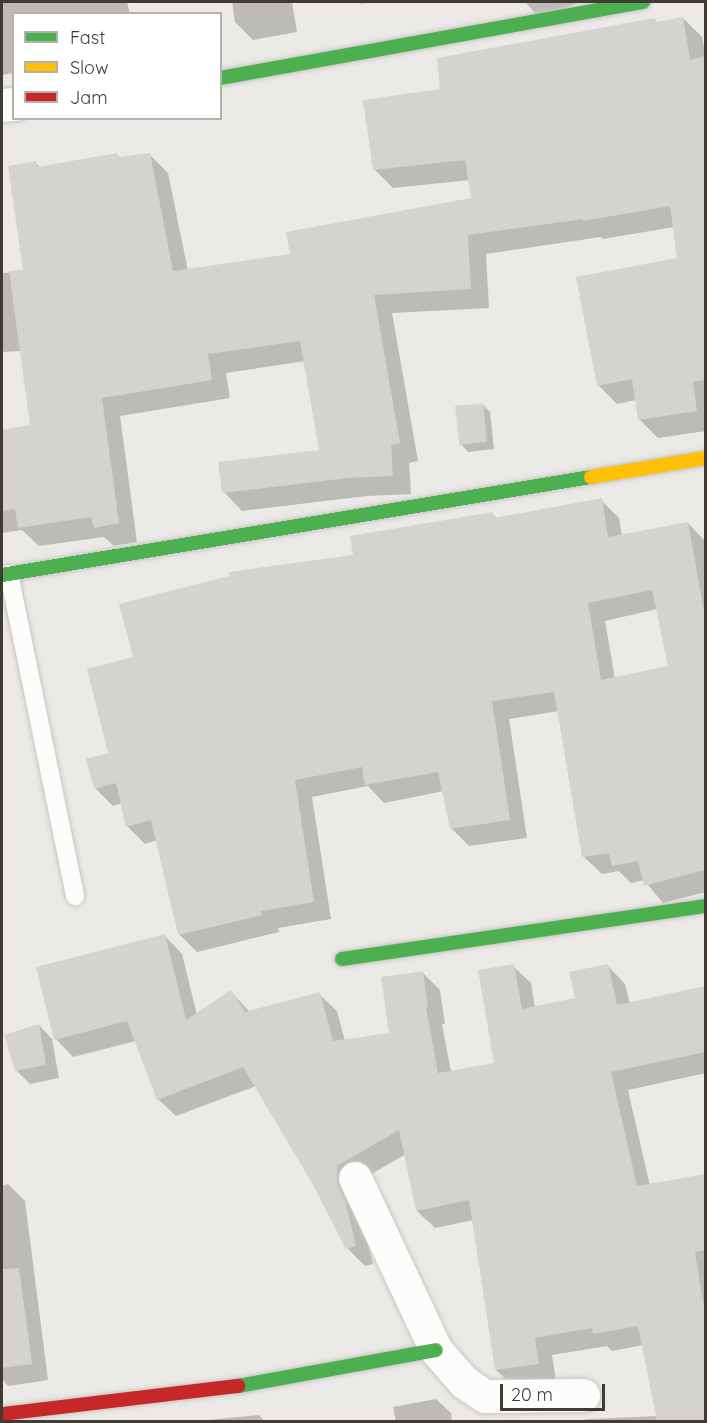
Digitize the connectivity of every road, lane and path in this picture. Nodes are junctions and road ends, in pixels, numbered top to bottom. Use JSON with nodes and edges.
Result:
{"nodes":[{"id":1,"x":644,"y":2,"type":"edge"},
{"id":2,"x":222,"y":78,"type":"edge"},
{"id":3,"x":705,"y":458,"type":"edge"},
{"id":4,"x":5,"y":574,"type":"edge"},
{"id":5,"x":75,"y":896,"type":"dead end"},
{"id":6,"x":705,"y":906,"type":"edge"},
{"id":7,"x":342,"y":958,"type":"dead end"},
{"id":8,"x":356,"y":1178,"type":"dead end"},
{"id":9,"x":436,"y":1350,"type":"junction"},
{"id":10,"x":583,"y":1395,"type":"dead end"},
{"id":11,"x":2,"y":1414,"type":"edge"}],
"edges":[{"from":1,"to":2,"type":"street"},
{"from":3,"to":4,"type":"street"},
{"from":4,"to":5,"type":"lane"},
{"from":6,"to":7,"type":"street"},
{"from":8,"to":9,"type":"street"},
{"from":9,"to":10,"type":"street"},
{"from":9,"to":11,"type":"street"}]}
